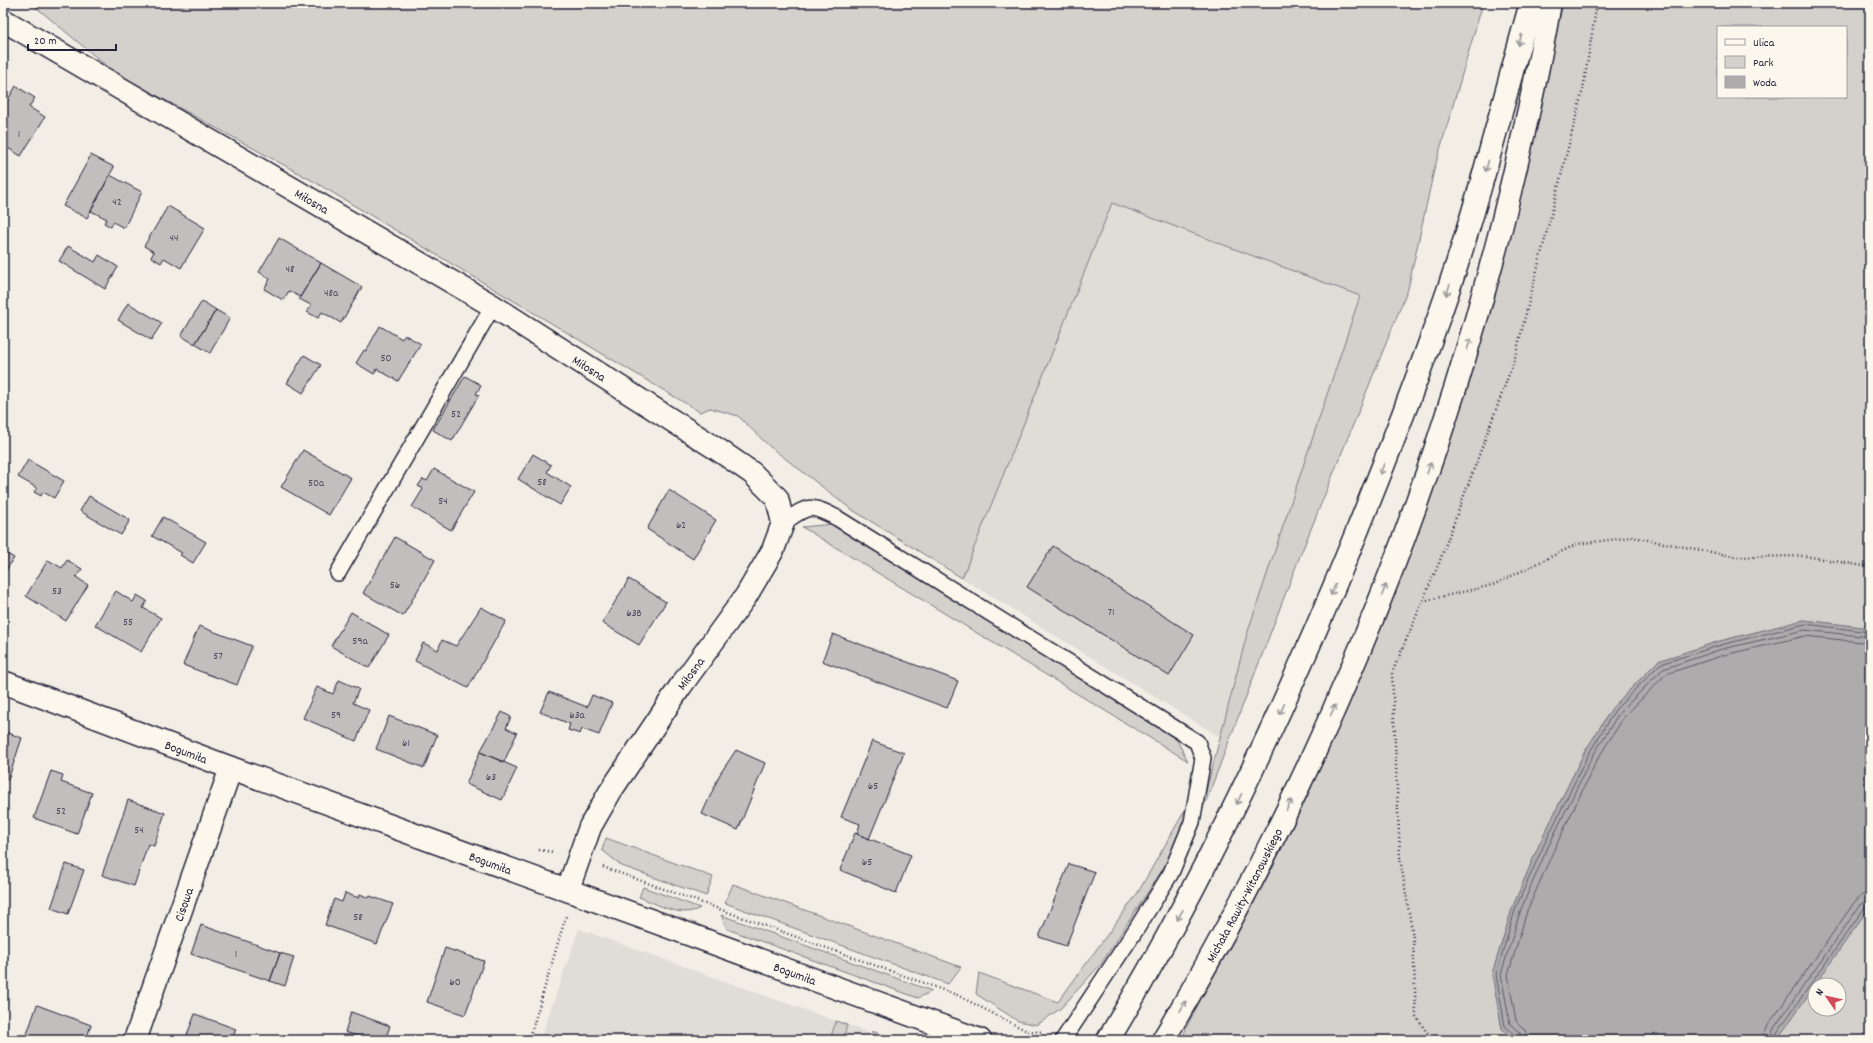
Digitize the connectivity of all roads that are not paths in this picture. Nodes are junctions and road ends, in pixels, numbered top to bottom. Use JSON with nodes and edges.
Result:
{"nodes":[{"id":1,"x":1531,"y":3,"type":"edge"},
{"id":2,"x":1550,"y":3,"type":"edge"},
{"id":3,"x":3,"y":20,"type":"edge"},
{"id":4,"x":493,"y":306,"type":"junction"},
{"id":5,"x":783,"y":523,"type":"junction"},
{"id":6,"x":338,"y":573,"type":"dead end"},
{"id":7,"x":3,"y":682,"type":"edge"},
{"id":8,"x":231,"y":768,"type":"junction"},
{"id":9,"x":568,"y":889,"type":"junction"},
{"id":10,"x":135,"y":1040,"type":"edge"},
{"id":11,"x":980,"y":1040,"type":"edge"},
{"id":12,"x":1063,"y":1040,"type":"edge"},
{"id":13,"x":1108,"y":1040,"type":"edge"},
{"id":14,"x":1163,"y":1040,"type":"edge"}],
"edges":[{"from":1,"to":13,"type":"street","one_way":true},
{"from":14,"to":2,"type":"street","name":"Michała Rawity-Witanowskiego","one_way":true},
{"from":3,"to":4,"type":"street","name":"Miłosna"},
{"from":4,"to":5,"type":"street","name":"Miłosna"},
{"from":4,"to":6,"type":"lane"},
{"from":5,"to":9,"type":"street","name":"Miłosna"},
{"from":5,"to":12,"type":"lane"},
{"from":7,"to":8,"type":"street","name":"Bogumiła"},
{"from":8,"to":9,"type":"street","name":"Bogumiła"},
{"from":8,"to":10,"type":"street","name":"Cisowa"},
{"from":9,"to":11,"type":"street","name":"Bogumiła"}]}
